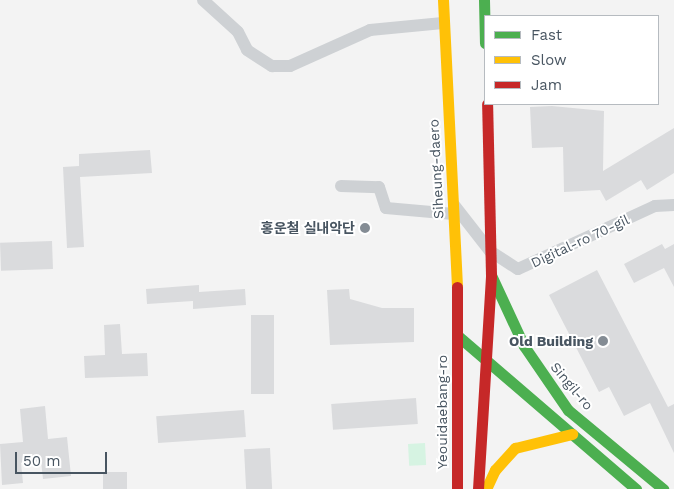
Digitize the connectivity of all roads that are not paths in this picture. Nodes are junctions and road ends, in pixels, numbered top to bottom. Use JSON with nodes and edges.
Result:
{"nodes":[{"id":1,"x":203,"y":0,"type":"edge"},
{"id":2,"x":443,"y":0,"type":"edge"},
{"id":3,"x":484,"y":0,"type":"edge"},
{"id":4,"x":484,"y":15,"type":"edge"},
{"id":5,"x":444,"y":24,"type":"junction"},
{"id":6,"x":487,"y":105,"type":"edge"},
{"id":7,"x":341,"y":186,"type":"dead end"},
{"id":8,"x":674,"y":206,"type":"edge"},
{"id":9,"x":454,"y":209,"type":"junction"},
{"id":10,"x":490,"y":251,"type":"junction"},
{"id":11,"x":491,"y":275,"type":"junction"},
{"id":12,"x":458,"y":336,"type":"junction"},
{"id":13,"x":488,"y":361,"type":"junction"},
{"id":14,"x":572,"y":434,"type":"junction"},
{"id":15,"x":458,"y":489,"type":"edge"},
{"id":16,"x":478,"y":489,"type":"edge"},
{"id":17,"x":486,"y":489,"type":"edge"},
{"id":18,"x":636,"y":489,"type":"edge"},
{"id":19,"x":663,"y":489,"type":"edge"}],
"edges":[{"from":1,"to":5,"type":"street"},
{"from":2,"to":5,"type":"main road","name":"Siheung-daero"},
{"from":3,"to":4,"type":"main road"},
{"from":5,"to":9,"type":"main road","name":"Siheung-daero"},
{"from":6,"to":10,"type":"main road"},
{"from":7,"to":9,"type":"street"},
{"from":8,"to":10,"type":"street","name":"Digital-ro 70-gil"},
{"from":9,"to":10,"type":"street","name":"Digital-ro 70-gil"},
{"from":9,"to":12,"type":"main road","name":"Siheung-daero"},
{"from":10,"to":11,"type":"main road"},
{"from":11,"to":13,"type":"main road"},
{"from":11,"to":19,"type":"main road","name":"Singil-ro"},
{"from":12,"to":13,"type":"main road"},
{"from":12,"to":15,"type":"main road","name":"Yeouidaebang-ro"},
{"from":13,"to":14,"type":"main road"},
{"from":13,"to":16,"type":"main road"},
{"from":14,"to":17,"type":"main road"},
{"from":14,"to":18,"type":"main road"}]}
